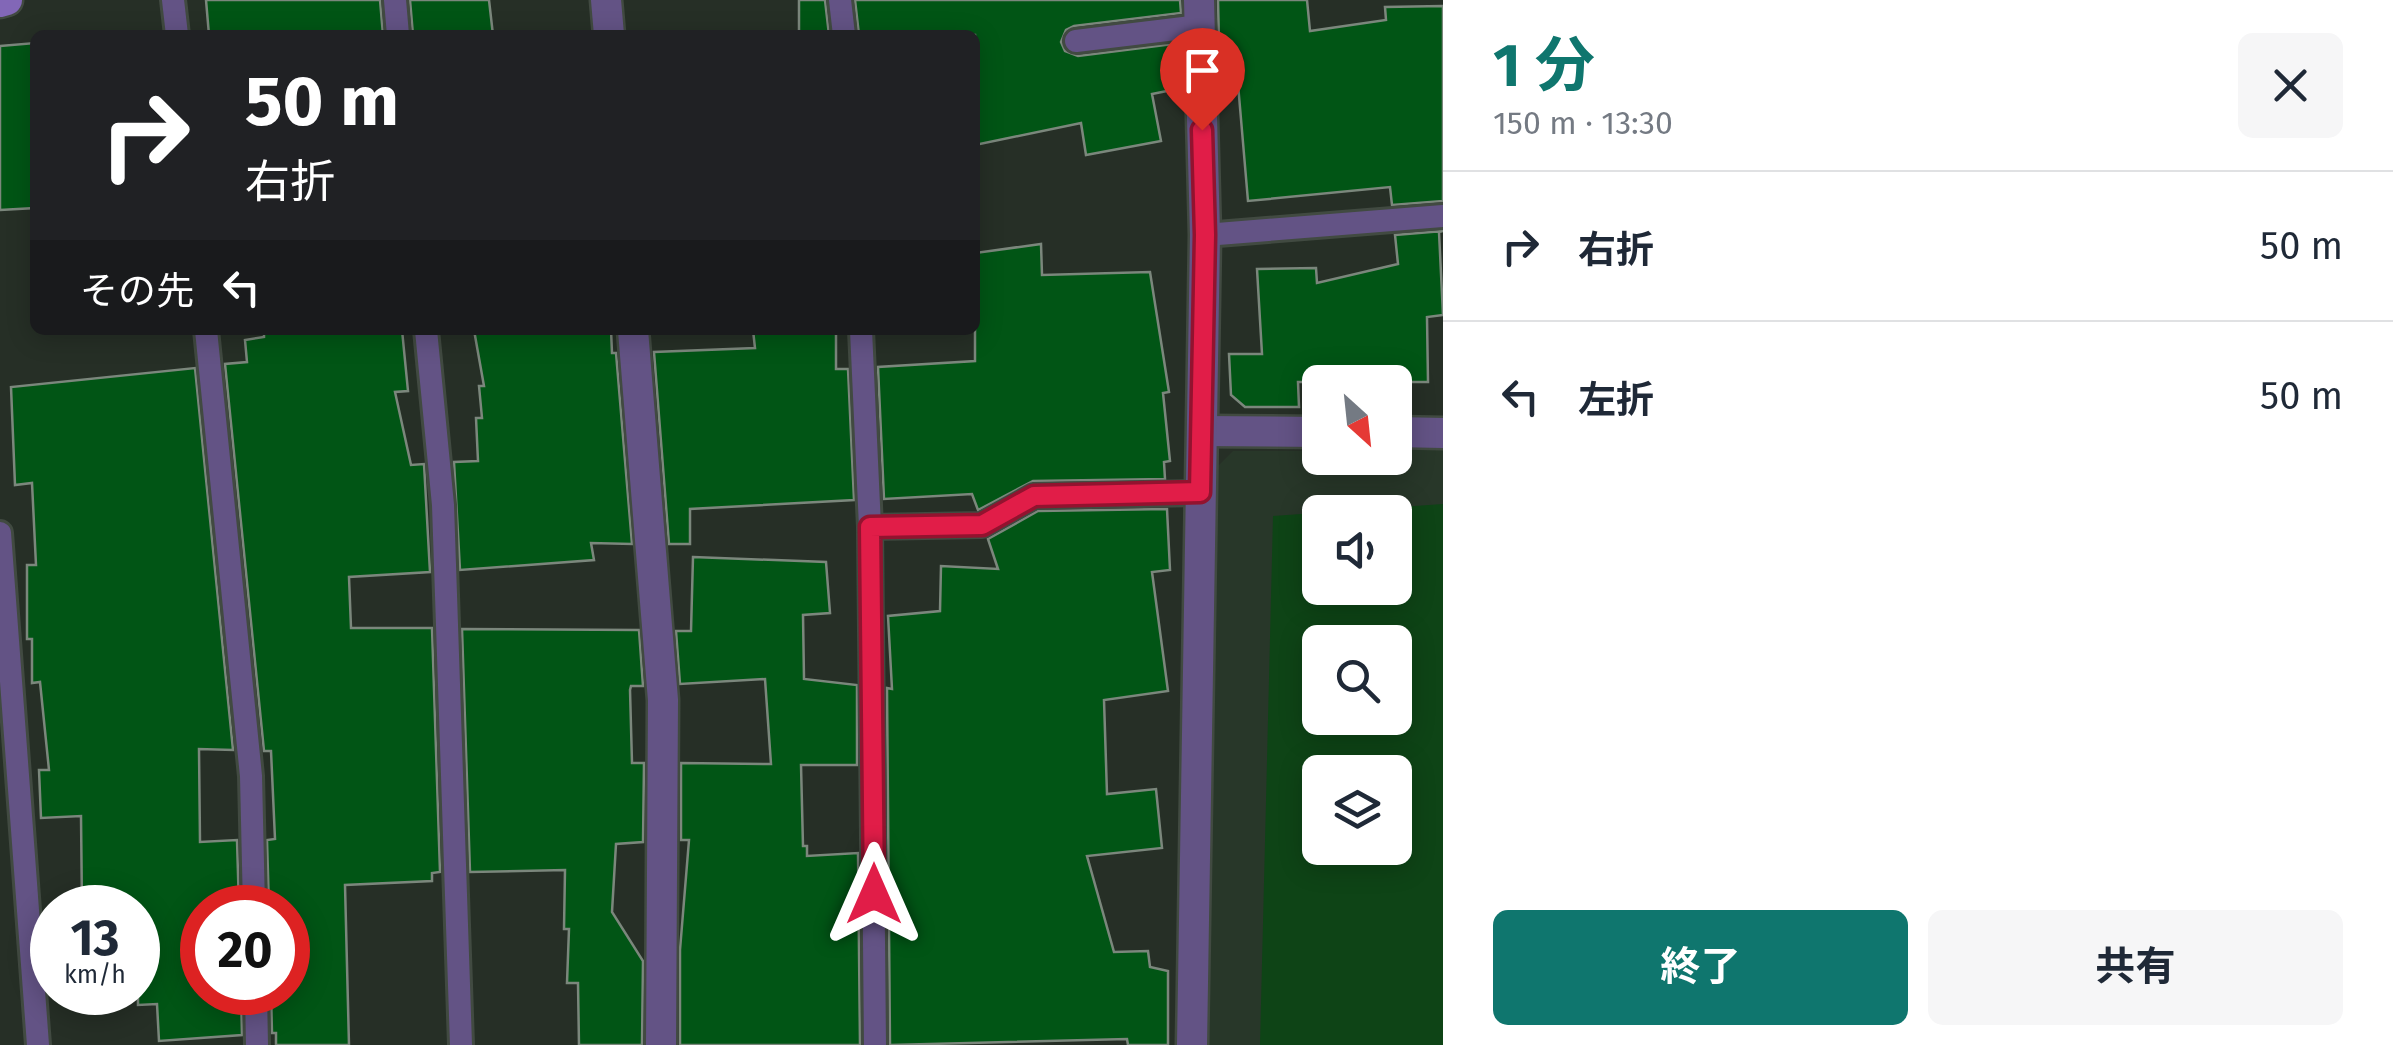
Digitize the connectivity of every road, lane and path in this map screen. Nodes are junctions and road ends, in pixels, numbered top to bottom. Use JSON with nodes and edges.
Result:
{"nodes":[{"id":1,"x":7,"y":0,"type":"edge"},
{"id":2,"x":173,"y":0,"type":"edge"},
{"id":3,"x":394,"y":0,"type":"edge"},
{"id":4,"x":606,"y":0,"type":"edge"},
{"id":5,"x":840,"y":0,"type":"edge"},
{"id":6,"x":0,"y":2,"type":"edge"},
{"id":7,"x":1199,"y":13,"type":"edge"},
{"id":8,"x":176,"y":30,"type":"edge"},
{"id":9,"x":397,"y":30,"type":"edge"},
{"id":10,"x":608,"y":30,"type":"edge"},
{"id":11,"x":843,"y":30,"type":"edge"},
{"id":12,"x":1076,"y":41,"type":"dead end"},
{"id":13,"x":1443,"y":216,"type":"edge"},
{"id":14,"x":1205,"y":235,"type":"junction"},
{"id":15,"x":207,"y":335,"type":"edge"},
{"id":16,"x":426,"y":335,"type":"edge"},
{"id":17,"x":632,"y":335,"type":"edge"},
{"id":18,"x":861,"y":335,"type":"edge"},
{"id":19,"x":1204,"y":431,"type":"junction"},
{"id":20,"x":1302,"y":432,"type":"edge"},
{"id":21,"x":1412,"y":432,"type":"edge"},
{"id":22,"x":1443,"y":433,"type":"edge"},
{"id":23,"x":1200,"y":492,"type":"junction"},
{"id":24,"x":870,"y":527,"type":"junction"},
{"id":25,"x":0,"y":533,"type":"edge"},
{"id":26,"x":253,"y":885,"type":"edge"},
{"id":27,"x":257,"y":1015,"type":"edge"},
{"id":28,"x":38,"y":1045,"type":"edge"},
{"id":29,"x":258,"y":1045,"type":"edge"},
{"id":30,"x":461,"y":1045,"type":"edge"},
{"id":31,"x":661,"y":1045,"type":"edge"},
{"id":32,"x":875,"y":1045,"type":"edge"},
{"id":33,"x":1192,"y":1045,"type":"edge"}],
"edges":[{"from":1,"to":6,"type":"street"},
{"from":2,"to":8,"type":"lane"},
{"from":3,"to":9,"type":"lane"},
{"from":4,"to":10,"type":"street"},
{"from":5,"to":11,"type":"lane"},
{"from":7,"to":12,"type":"lane"},
{"from":7,"to":14,"type":"street"},
{"from":13,"to":14,"type":"lane"},
{"from":14,"to":19,"type":"street"},
{"from":15,"to":26,"type":"lane"},
{"from":16,"to":30,"type":"lane"},
{"from":17,"to":31,"type":"street"},
{"from":18,"to":24,"type":"lane"},
{"from":19,"to":20,"type":"street"},
{"from":19,"to":23,"type":"street"},
{"from":21,"to":22,"type":"street"},
{"from":23,"to":24,"type":"lane"},
{"from":23,"to":33,"type":"street"},
{"from":24,"to":32,"type":"lane"},
{"from":25,"to":28,"type":"lane"},
{"from":27,"to":29,"type":"lane"}]}
